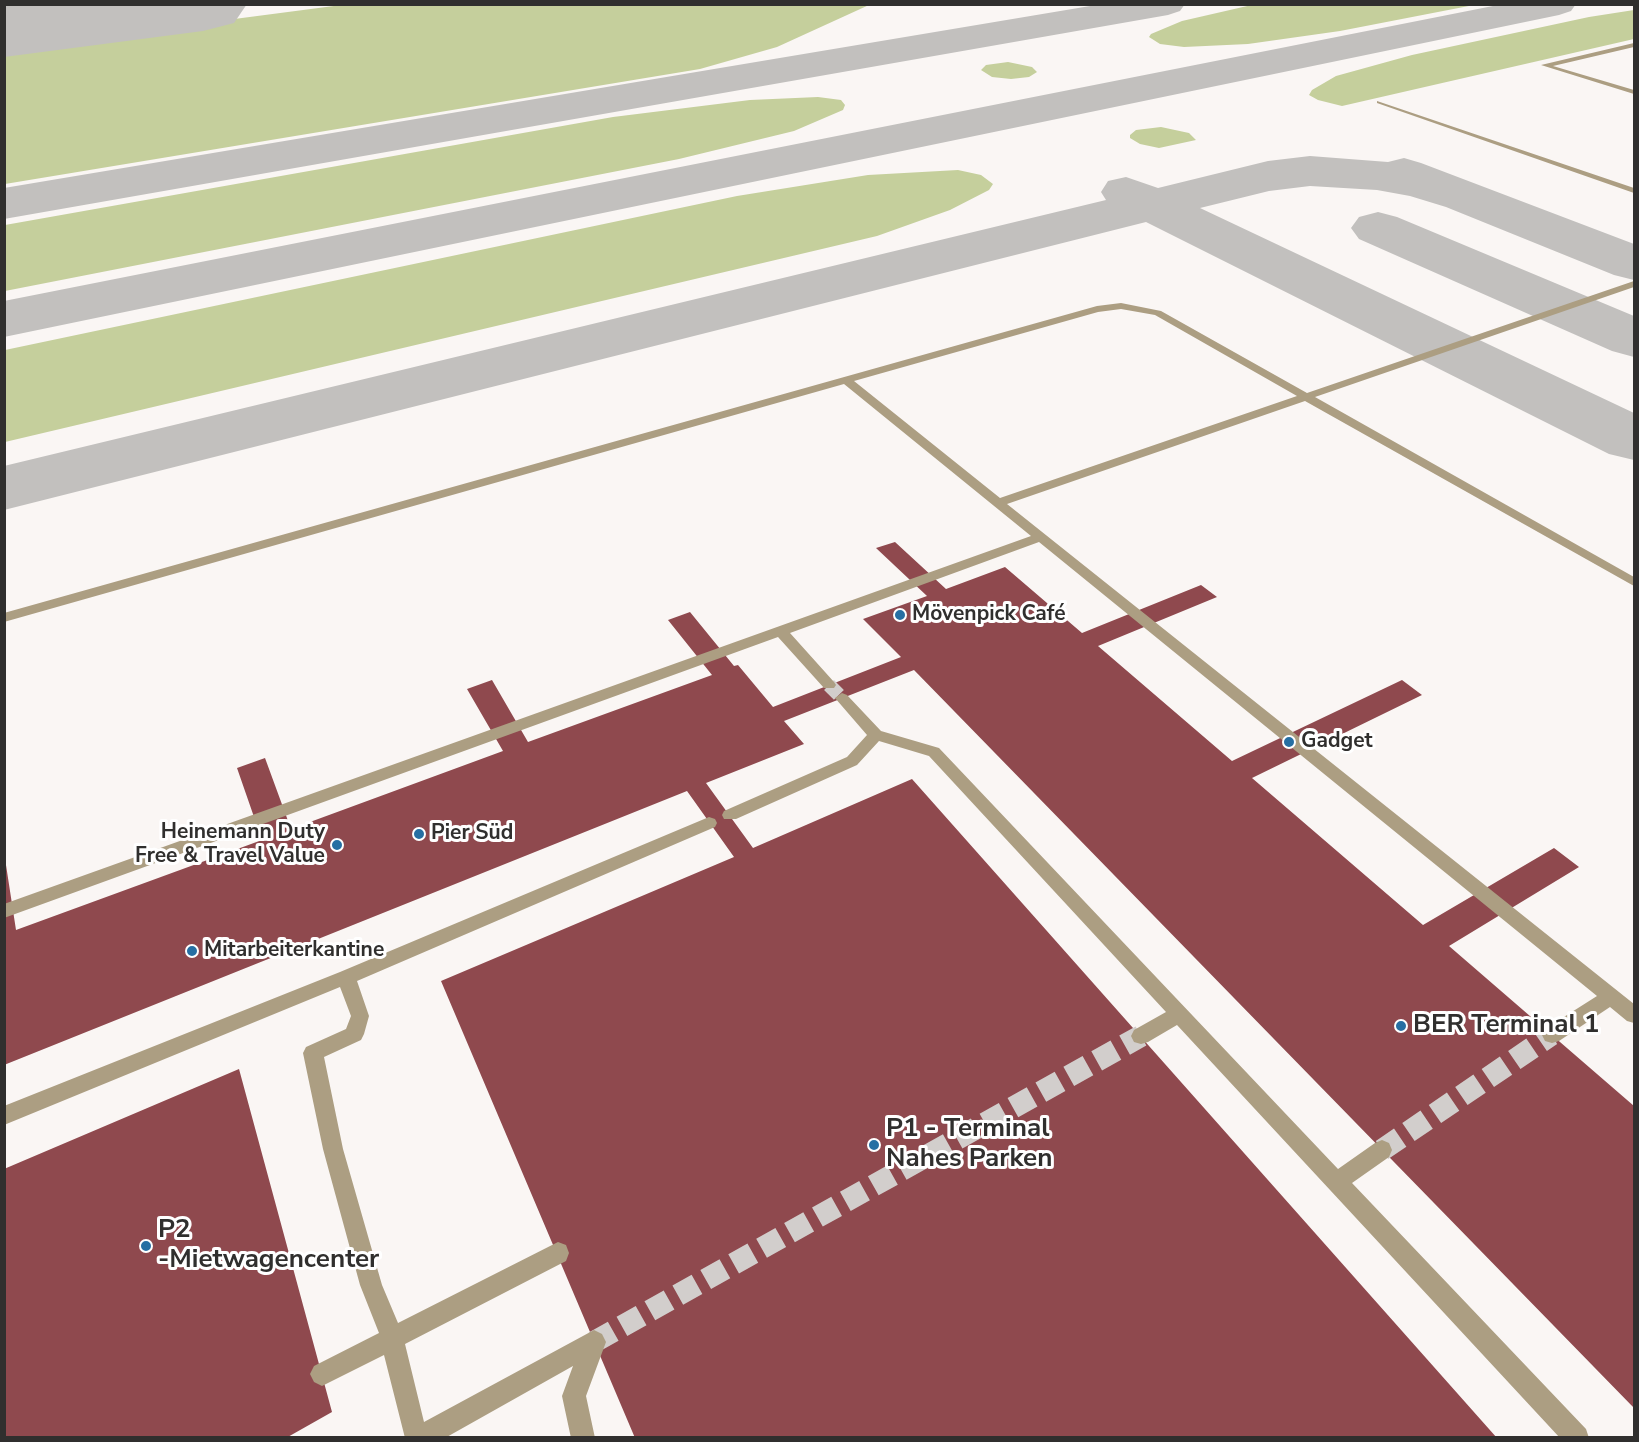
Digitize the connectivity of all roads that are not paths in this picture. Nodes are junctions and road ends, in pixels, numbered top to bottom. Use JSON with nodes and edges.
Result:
{"nodes":[{"id":1,"x":1635,"y":45,"type":"edge"},
{"id":2,"x":1635,"y":92,"type":"edge"},
{"id":3,"x":1379,"y":102,"type":"dead end"},
{"id":4,"x":1635,"y":191,"type":"edge"},
{"id":5,"x":1635,"y":284,"type":"edge"},
{"id":6,"x":846,"y":380,"type":"junction"},
{"id":7,"x":1306,"y":396,"type":"junction"},
{"id":8,"x":997,"y":502,"type":"junction"},
{"id":9,"x":1041,"y":537,"type":"junction"},
{"id":10,"x":1635,"y":582,"type":"edge"},
{"id":11,"x":4,"y":618,"type":"edge"},
{"id":12,"x":781,"y":631,"type":"junction"},
{"id":13,"x":830,"y":685,"type":"tunnel mouth"},
{"id":14,"x":842,"y":699,"type":"tunnel mouth"},
{"id":15,"x":876,"y":735,"type":"junction"},
{"id":16,"x":730,"y":815,"type":"dead end"},
{"id":17,"x":710,"y":823,"type":"dead end"},
{"id":18,"x":4,"y":911,"type":"edge"},
{"id":19,"x":346,"y":977,"type":"junction"},
{"id":20,"x":1611,"y":996,"type":"junction"},
{"id":21,"x":1180,"y":1014,"type":"junction"},
{"id":22,"x":1635,"y":1015,"type":"edge"},
{"id":23,"x":1552,"y":1035,"type":"tunnel mouth"},
{"id":24,"x":1141,"y":1036,"type":"tunnel mouth"},
{"id":25,"x":4,"y":1116,"type":"edge"},
{"id":26,"x":1382,"y":1150,"type":"tunnel mouth"},
{"id":27,"x":1337,"y":1182,"type":"junction"},
{"id":28,"x":558,"y":1253,"type":"dead end"},
{"id":29,"x":392,"y":1337,"type":"junction"},
{"id":30,"x":322,"y":1374,"type":"dead end"},
{"id":31,"x":419,"y":1437,"type":"edge"},
{"id":32,"x":583,"y":1437,"type":"edge"},
{"id":33,"x":1577,"y":1437,"type":"edge"}],
"edges":[{"from":1,"to":2,"type":"lane"},
{"from":3,"to":4,"type":"lane"},
{"from":5,"to":7,"type":"lane"},
{"from":6,"to":7,"type":"lane"},
{"from":6,"to":8,"type":"lane"},
{"from":6,"to":11,"type":"lane"},
{"from":7,"to":8,"type":"lane"},
{"from":7,"to":10,"type":"lane"},
{"from":8,"to":9,"type":"lane"},
{"from":9,"to":12,"type":"lane"},
{"from":9,"to":20,"type":"lane"},
{"from":12,"to":13,"type":"lane"},
{"from":12,"to":18,"type":"lane"},
{"from":14,"to":15,"type":"lane"},
{"from":15,"to":16,"type":"lane"},
{"from":15,"to":21,"type":"lane"},
{"from":17,"to":19,"type":"lane"},
{"from":19,"to":25,"type":"lane"},
{"from":19,"to":29,"type":"lane"},
{"from":20,"to":22,"type":"lane"},
{"from":20,"to":23,"type":"lane"},
{"from":21,"to":24,"type":"lane"},
{"from":21,"to":27,"type":"lane"},
{"from":26,"to":27,"type":"lane"},
{"from":27,"to":33,"type":"lane"},
{"from":28,"to":29,"type":"lane"},
{"from":29,"to":30,"type":"lane"},
{"from":29,"to":31,"type":"lane"},
{"from":31,"to":32,"type":"lane"}]}
